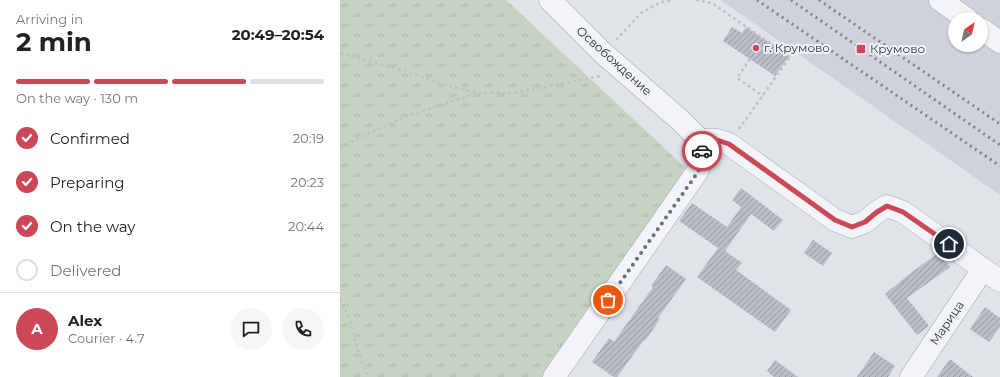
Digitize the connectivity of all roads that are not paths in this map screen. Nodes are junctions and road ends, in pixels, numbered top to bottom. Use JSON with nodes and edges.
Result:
{"nodes":[{"id":1,"x":550,"y":0,"type":"edge"},
{"id":2,"x":940,"y":0,"type":"edge"},
{"id":3,"x":957,"y":12,"type":"edge"},
{"id":4,"x":988,"y":34,"type":"edge"},
{"id":5,"x":1000,"y":42,"type":"edge"},
{"id":6,"x":700,"y":140,"type":"junction"},
{"id":7,"x":992,"y":275,"type":"edge"},
{"id":8,"x":554,"y":377,"type":"edge"},
{"id":9,"x":911,"y":377,"type":"edge"}],
"edges":[{"from":1,"to":6,"type":"street","name":"Освобождение"},
{"from":2,"to":3,"type":"street"},
{"from":4,"to":5,"type":"street"},
{"from":6,"to":7,"type":"street"},
{"from":6,"to":8,"type":"street"},
{"from":7,"to":9,"type":"street","name":"Марица"}]}
